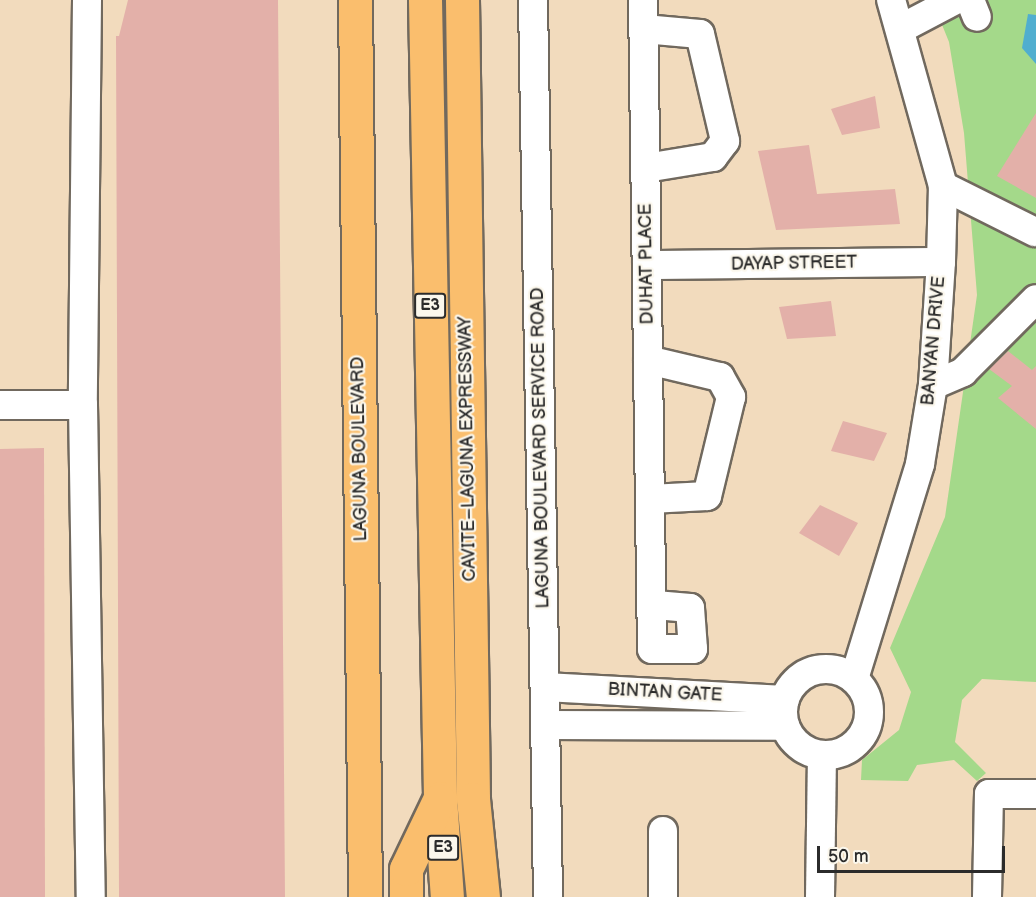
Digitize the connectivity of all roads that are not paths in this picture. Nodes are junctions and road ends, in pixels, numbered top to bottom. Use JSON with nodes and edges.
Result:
{"nodes":[{"id":1,"x":87,"y":0,"type":"edge"},
{"id":2,"x":355,"y":0,"type":"edge"},
{"id":3,"x":425,"y":0,"type":"edge"},
{"id":4,"x":462,"y":0,"type":"edge"},
{"id":5,"x":533,"y":0,"type":"edge"},
{"id":6,"x":643,"y":0,"type":"edge"},
{"id":7,"x":891,"y":0,"type":"edge"},
{"id":8,"x":955,"y":0,"type":"edge"},
{"id":9,"x":902,"y":28,"type":"junction"},
{"id":10,"x":644,"y":29,"type":"junction"},
{"id":11,"x":646,"y":168,"type":"junction"},
{"id":12,"x":943,"y":186,"type":"junction"},
{"id":13,"x":1035,"y":232,"type":"edge"},
{"id":14,"x":941,"y":262,"type":"junction"},
{"id":15,"x":647,"y":265,"type":"junction"},
{"id":16,"x":1036,"y":299,"type":"edge"},
{"id":17,"x":648,"y":360,"type":"junction"},
{"id":18,"x":933,"y":385,"type":"junction"},
{"id":19,"x":0,"y":405,"type":"edge"},
{"id":20,"x":83,"y":405,"type":"junction"},
{"id":21,"x":650,"y":500,"type":"junction"},
{"id":22,"x":652,"y":605,"type":"dead end"},
{"id":23,"x":854,"y":679,"type":"junction"},
{"id":24,"x":545,"y":687,"type":"junction"},
{"id":25,"x":785,"y":713,"type":"junction"},
{"id":26,"x":546,"y":726,"type":"junction"},
{"id":27,"x":822,"y":755,"type":"junction"},
{"id":28,"x":1036,"y":794,"type":"edge"},
{"id":29,"x":440,"y":798,"type":"junction"},
{"id":30,"x":663,"y":831,"type":"dead end"},
{"id":31,"x":91,"y":897,"type":"edge"},
{"id":32,"x":365,"y":897,"type":"edge"},
{"id":33,"x":406,"y":897,"type":"edge"},
{"id":34,"x":447,"y":897,"type":"edge"},
{"id":35,"x":483,"y":897,"type":"edge"},
{"id":36,"x":548,"y":897,"type":"edge"},
{"id":37,"x":663,"y":897,"type":"edge"},
{"id":38,"x":820,"y":897,"type":"edge"},
{"id":39,"x":987,"y":897,"type":"edge"}],
"edges":[{"from":1,"to":20,"type":"street"},
{"from":2,"to":32,"type":"main road","name":"LAGUNA BOULEVARD"},
{"from":3,"to":29,"type":"main road","name":"CAVITE–LAGUNA EXPRESSWAY","number":"E3"},
{"from":4,"to":35,"type":"main road","name":"CAVITE–LAGUNA EXPRESSWAY","number":"E3"},
{"from":5,"to":24,"type":"street","name":"LAGUNA BOULEVARD SERVICE ROAD"},
{"from":6,"to":10,"type":"street","name":"DUHAT PLACE"},
{"from":7,"to":9,"type":"street","name":"BANYAN DRIVE"},
{"from":8,"to":9,"type":"street"},
{"from":9,"to":12,"type":"street","name":"BANYAN DRIVE"},
{"from":10,"to":11,"type":"street","name":"DUHAT PLACE"},
{"from":10,"to":11,"type":"street"},
{"from":11,"to":15,"type":"street","name":"DUHAT PLACE"},
{"from":12,"to":13,"type":"street"},
{"from":12,"to":14,"type":"street","name":"BANYAN DRIVE"},
{"from":14,"to":15,"type":"street","name":"DAYAP STREET"},
{"from":14,"to":18,"type":"street","name":"BANYAN DRIVE"},
{"from":15,"to":17,"type":"street","name":"DUHAT PLACE"},
{"from":16,"to":18,"type":"street"},
{"from":17,"to":21,"type":"street","name":"DUHAT PLACE"},
{"from":17,"to":21,"type":"street"},
{"from":18,"to":23,"type":"street","name":"BANYAN DRIVE"},
{"from":19,"to":20,"type":"street"},
{"from":20,"to":31,"type":"street"},
{"from":21,"to":22,"type":"street","name":"DUHAT PLACE"},
{"from":23,"to":25,"type":"street"},
{"from":23,"to":27,"type":"street"},
{"from":24,"to":25,"type":"street","name":"BINTAN GATE"},
{"from":24,"to":26,"type":"street","name":"LAGUNA BOULEVARD SERVICE ROAD"},
{"from":25,"to":26,"type":"street","name":"BINTAN GATE"},
{"from":25,"to":27,"type":"street"},
{"from":26,"to":36,"type":"street","name":"LAGUNA BOULEVARD SERVICE ROAD"},
{"from":27,"to":38,"type":"street"},
{"from":28,"to":39,"type":"street"},
{"from":29,"to":33,"type":"main road"},
{"from":29,"to":34,"type":"main road","name":"CAVITE–LAGUNA EXPRESSWAY","number":"E3"},
{"from":30,"to":37,"type":"street"}]}
